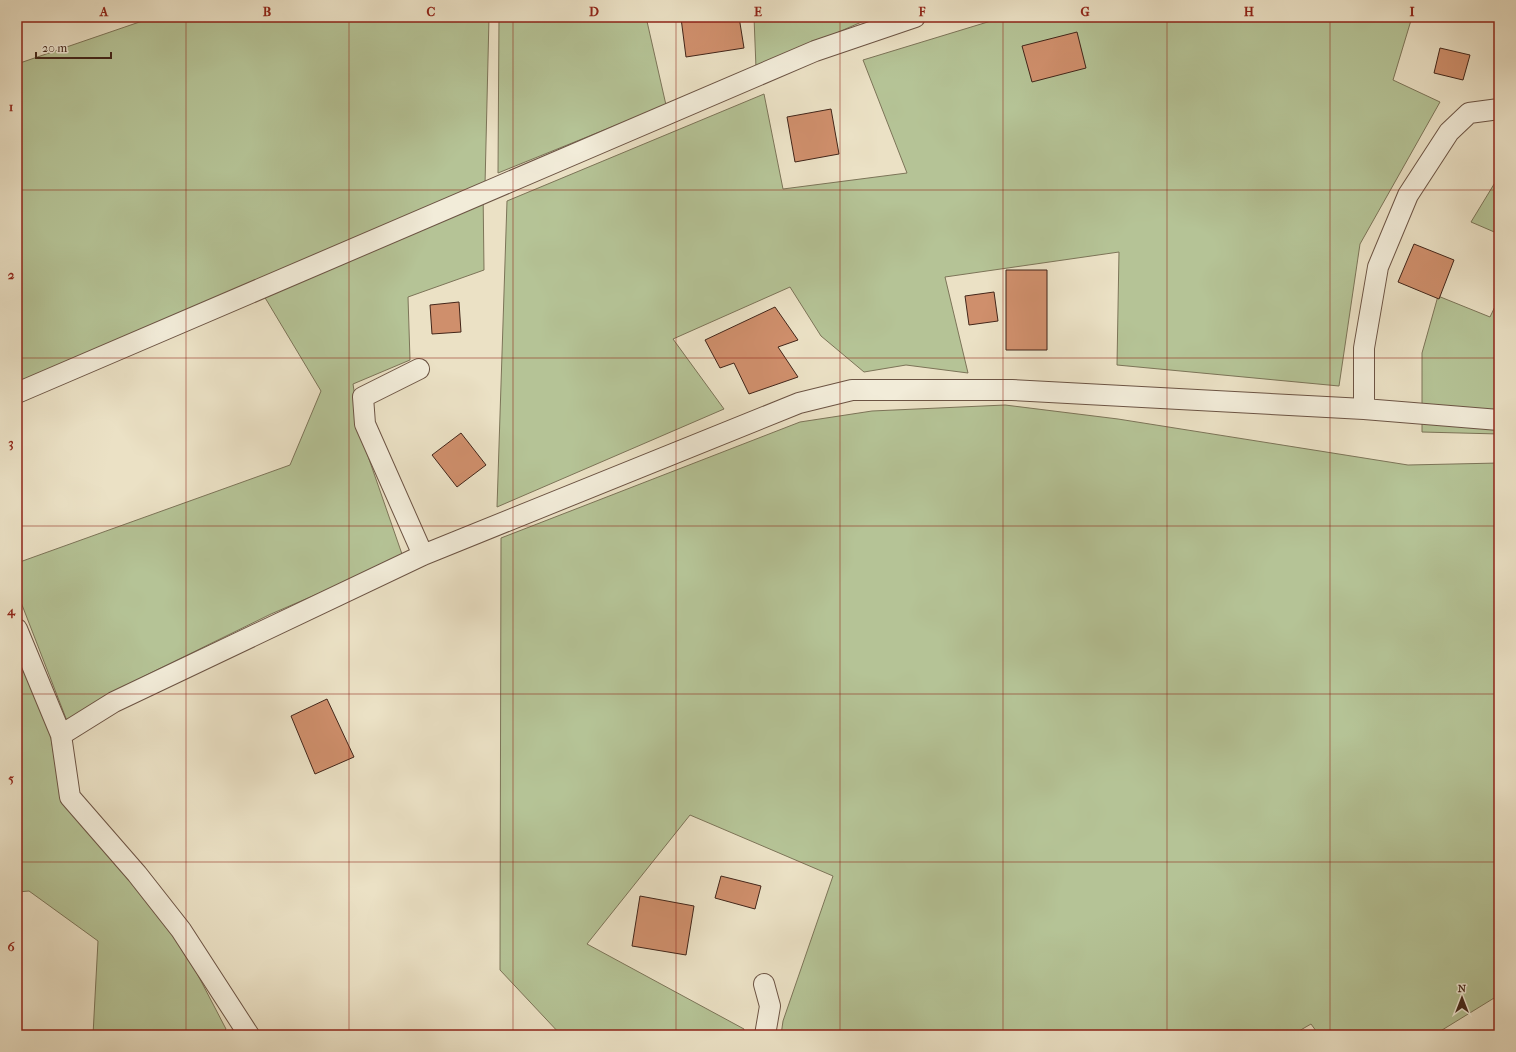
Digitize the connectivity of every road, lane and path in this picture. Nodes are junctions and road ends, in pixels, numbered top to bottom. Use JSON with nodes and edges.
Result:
{"nodes":[{"id":1,"x":915,"y":17,"type":"edge"},
{"id":2,"x":1499,"y":109,"type":"edge"},
{"id":3,"x":419,"y":369,"type":"dead end"},
{"id":4,"x":17,"y":393,"type":"edge"},
{"id":5,"x":1364,"y":410,"type":"junction"},
{"id":6,"x":1499,"y":420,"type":"edge"},
{"id":7,"x":423,"y":555,"type":"junction"},
{"id":8,"x":17,"y":629,"type":"edge"},
{"id":9,"x":61,"y":735,"type":"junction"},
{"id":10,"x":764,"y":984,"type":"dead end"},
{"id":11,"x":249,"y":1035,"type":"edge"},
{"id":12,"x":765,"y":1035,"type":"edge"}],
"edges":[{"from":1,"to":4,"type":"street"},
{"from":2,"to":5,"type":"street"},
{"from":3,"to":7,"type":"street"},
{"from":5,"to":6,"type":"street"},
{"from":5,"to":7,"type":"street"},
{"from":7,"to":9,"type":"street"},
{"from":8,"to":9,"type":"street"},
{"from":9,"to":11,"type":"street"},
{"from":10,"to":12,"type":"street"}]}
